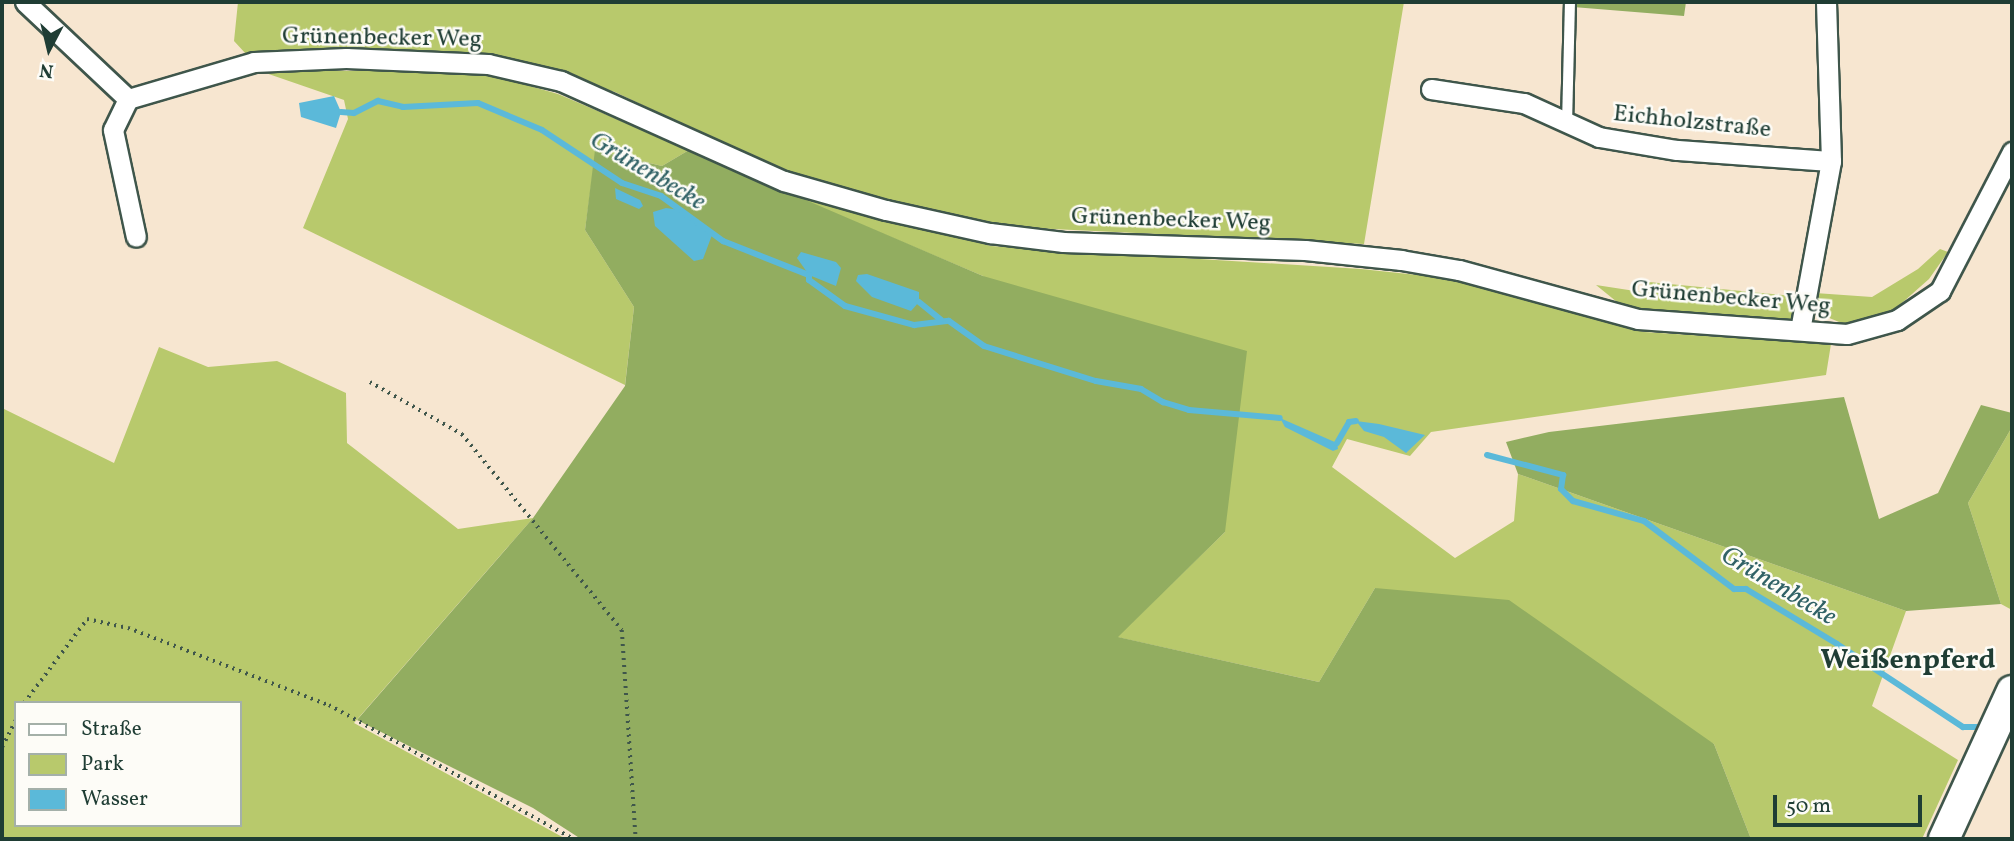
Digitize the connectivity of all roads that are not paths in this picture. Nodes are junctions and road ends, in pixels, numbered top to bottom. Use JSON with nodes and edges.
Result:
{"nodes":[{"id":1,"x":25,"y":2,"type":"edge"},
{"id":2,"x":1570,"y":2,"type":"edge"},
{"id":3,"x":1826,"y":2,"type":"edge"},
{"id":4,"x":1431,"y":89,"type":"dead end"},
{"id":5,"x":128,"y":99,"type":"junction"},
{"id":6,"x":1567,"y":125,"type":"junction"},
{"id":7,"x":2012,"y":152,"type":"edge"},
{"id":8,"x":1831,"y":161,"type":"junction"},
{"id":9,"x":136,"y":237,"type":"dead end"},
{"id":10,"x":1800,"y":330,"type":"junction"},
{"id":11,"x":2012,"y":691,"type":"edge"},
{"id":12,"x":1944,"y":839,"type":"edge"}],
"edges":[{"from":1,"to":5,"type":"street"},
{"from":2,"to":6,"type":"lane"},
{"from":3,"to":8,"type":"street"},
{"from":4,"to":6,"type":"street","name":"Eichholzstraße"},
{"from":5,"to":9,"type":"street"},
{"from":5,"to":10,"type":"street","name":"Grünenbecker Weg"},
{"from":6,"to":8,"type":"street","name":"Eichholzstraße"},
{"from":7,"to":10,"type":"street","name":"Grünenbecker Weg"},
{"from":8,"to":10,"type":"street"},
{"from":11,"to":12,"type":"main road"}]}
